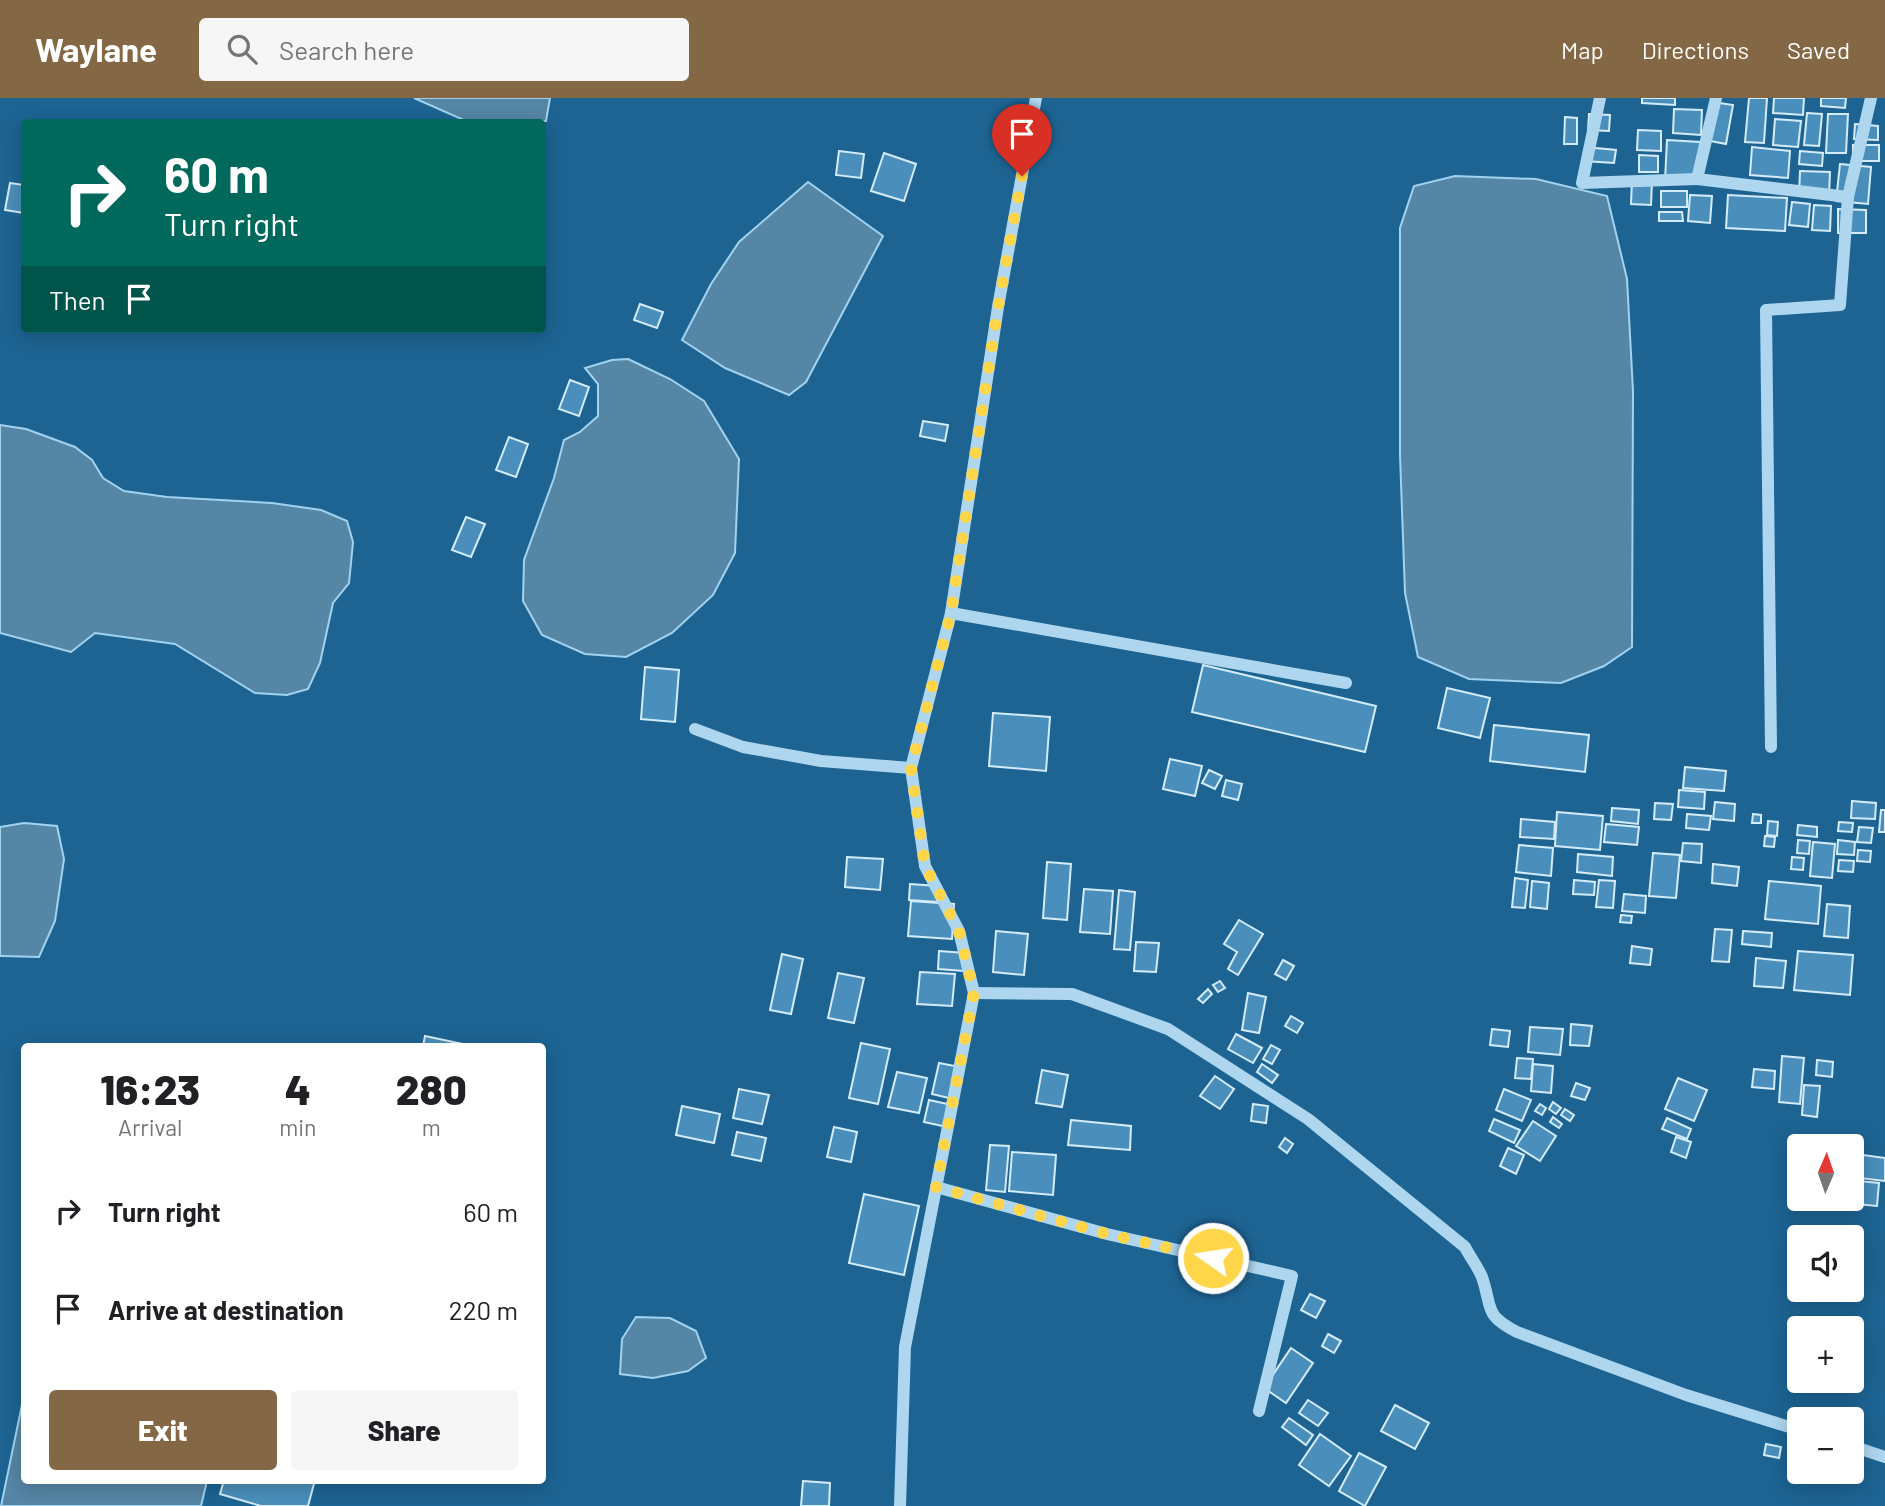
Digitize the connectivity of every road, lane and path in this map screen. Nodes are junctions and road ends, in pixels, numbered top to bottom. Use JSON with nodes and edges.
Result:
{"nodes":[{"id":1,"x":1036,"y":98,"type":"edge"},
{"id":2,"x":1600,"y":98,"type":"edge"},
{"id":3,"x":1716,"y":98,"type":"edge"},
{"id":4,"x":1871,"y":98,"type":"edge"},
{"id":5,"x":1697,"y":179,"type":"junction"},
{"id":6,"x":1848,"y":197,"type":"junction"},
{"id":7,"x":951,"y":613,"type":"junction"},
{"id":8,"x":1346,"y":683,"type":"dead end"},
{"id":9,"x":695,"y":729,"type":"dead end"},
{"id":10,"x":1771,"y":747,"type":"dead end"},
{"id":11,"x":911,"y":768,"type":"junction"},
{"id":12,"x":974,"y":993,"type":"junction"},
{"id":13,"x":936,"y":1187,"type":"junction"},
{"id":14,"x":1259,"y":1411,"type":"dead end"},
{"id":15,"x":1787,"y":1426,"type":"edge"},
{"id":16,"x":1864,"y":1450,"type":"edge"},
{"id":17,"x":1885,"y":1457,"type":"edge"},
{"id":18,"x":900,"y":1506,"type":"edge"}],
"edges":[{"from":1,"to":7,"type":"street"},
{"from":2,"to":5,"type":"street"},
{"from":3,"to":5,"type":"street"},
{"from":4,"to":6,"type":"street"},
{"from":5,"to":6,"type":"street"},
{"from":6,"to":10,"type":"street"},
{"from":7,"to":8,"type":"street"},
{"from":7,"to":11,"type":"street"},
{"from":9,"to":11,"type":"street"},
{"from":11,"to":12,"type":"street"},
{"from":12,"to":13,"type":"street"},
{"from":12,"to":15,"type":"street"},
{"from":13,"to":14,"type":"street"},
{"from":13,"to":18,"type":"street"},
{"from":16,"to":17,"type":"street"}]}
